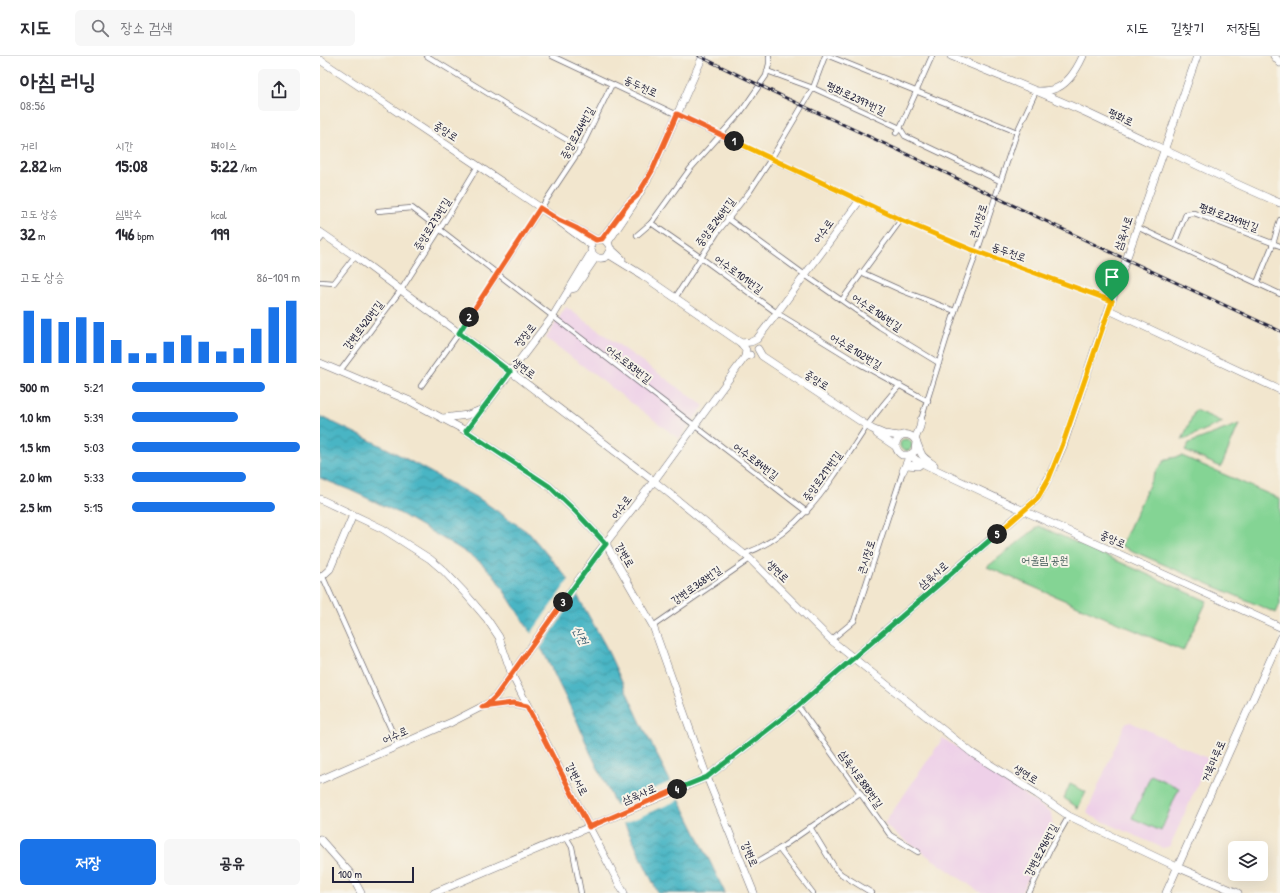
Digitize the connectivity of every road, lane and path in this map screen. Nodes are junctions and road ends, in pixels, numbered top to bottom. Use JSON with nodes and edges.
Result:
{"nodes":[{"id":1,"x":427,"y":56,"type":"edge"},
{"id":2,"x":552,"y":56,"type":"edge"},
{"id":3,"x":704,"y":56,"type":"edge"},
{"id":4,"x":769,"y":56,"type":"edge"},
{"id":5,"x":825,"y":56,"type":"edge"},
{"id":6,"x":829,"y":56,"type":"edge"},
{"id":7,"x":932,"y":56,"type":"edge"},
{"id":8,"x":951,"y":56,"type":"edge"},
{"id":9,"x":1083,"y":56,"type":"edge"},
{"id":10,"x":1197,"y":56,"type":"edge"},
{"id":11,"x":1274,"y":56,"type":"edge"},
{"id":12,"x":323,"y":59,"type":"edge"},
{"id":13,"x":1280,"y":63,"type":"edge"},
{"id":14,"x":767,"y":71,"type":"junction"},
{"id":15,"x":612,"y":84,"type":"junction"},
{"id":16,"x":813,"y":88,"type":"junction"},
{"id":17,"x":1036,"y":91,"type":"junction"},
{"id":18,"x":916,"y":93,"type":"junction"},
{"id":19,"x":677,"y":114,"type":"junction"},
{"id":20,"x":900,"y":128,"type":"junction"},
{"id":21,"x":1017,"y":132,"type":"junction"},
{"id":22,"x":896,"y":133,"type":"dead end"},
{"id":23,"x":721,"y":135,"type":"junction"},
{"id":24,"x":581,"y":148,"type":"junction"},
{"id":25,"x":1165,"y":149,"type":"junction"},
{"id":26,"x":771,"y":159,"type":"junction"},
{"id":27,"x":478,"y":166,"type":"junction"},
{"id":28,"x":1000,"y":181,"type":"junction"},
{"id":29,"x":860,"y":200,"type":"junction"},
{"id":30,"x":1280,"y":203,"type":"edge"},
{"id":31,"x":540,"y":208,"type":"junction"},
{"id":32,"x":378,"y":211,"type":"dead end"},
{"id":33,"x":728,"y":218,"type":"junction"},
{"id":34,"x":901,"y":220,"type":"junction"},
{"id":35,"x":1280,"y":220,"type":"edge"},
{"id":36,"x":651,"y":223,"type":"junction"},
{"id":37,"x":1137,"y":227,"type":"junction"},
{"id":38,"x":440,"y":229,"type":"junction"},
{"id":39,"x":637,"y":235,"type":"dead end"},
{"id":40,"x":321,"y":236,"type":"edge"},
{"id":41,"x":1174,"y":244,"type":"junction"},
{"id":42,"x":1273,"y":244,"type":"junction"},
{"id":43,"x":603,"y":245,"type":"junction"},
{"id":44,"x":1280,"y":246,"type":"edge"},
{"id":45,"x":977,"y":252,"type":"junction"},
{"id":46,"x":594,"y":255,"type":"junction"},
{"id":47,"x":355,"y":256,"type":"junction"},
{"id":48,"x":700,"y":257,"type":"junction"},
{"id":49,"x":861,"y":272,"type":"junction"},
{"id":50,"x":498,"y":273,"type":"junction"},
{"id":51,"x":805,"y":275,"type":"junction"},
{"id":52,"x":322,"y":282,"type":"edge"},
{"id":53,"x":1257,"y":283,"type":"junction"},
{"id":54,"x":401,"y":290,"type":"junction"},
{"id":55,"x":1280,"y":294,"type":"edge"},
{"id":56,"x":675,"y":298,"type":"junction"},
{"id":57,"x":842,"y":300,"type":"junction"},
{"id":58,"x":1112,"y":301,"type":"junction"},
{"id":59,"x":1109,"y":310,"type":"junction"},
{"id":60,"x":955,"y":311,"type":"junction"},
{"id":61,"x":777,"y":313,"type":"junction"},
{"id":62,"x":553,"y":316,"type":"junction"},
{"id":63,"x":459,"y":333,"type":"junction"},
{"id":64,"x":753,"y":350,"type":"junction"},
{"id":65,"x":320,"y":363,"type":"edge"},
{"id":66,"x":939,"y":363,"type":"junction"},
{"id":67,"x":340,"y":371,"type":"junction"},
{"id":68,"x":510,"y":372,"type":"junction"},
{"id":69,"x":900,"y":385,"type":"junction"},
{"id":70,"x":421,"y":386,"type":"dead end"},
{"id":71,"x":1280,"y":390,"type":"edge"},
{"id":72,"x":928,"y":401,"type":"junction"},
{"id":73,"x":483,"y":408,"type":"junction"},
{"id":74,"x":443,"y":418,"type":"junction"},
{"id":75,"x":921,"y":420,"type":"joint"},
{"id":76,"x":695,"y":426,"type":"junction"},
{"id":77,"x":870,"y":427,"type":"junction"},
{"id":78,"x":466,"y":431,"type":"junction"},
{"id":79,"x":900,"y":436,"type":"junction"},
{"id":80,"x":914,"y":439,"type":"junction"},
{"id":81,"x":896,"y":446,"type":"junction"},
{"id":82,"x":902,"y":455,"type":"junction"},
{"id":83,"x":910,"y":455,"type":"junction"},
{"id":84,"x":922,"y":462,"type":"junction"},
{"id":85,"x":905,"y":468,"type":"junction"},
{"id":86,"x":939,"y":469,"type":"junction"},
{"id":87,"x":654,"y":481,"type":"junction"},
{"id":88,"x":320,"y":499,"type":"edge"},
{"id":89,"x":1024,"y":511,"type":"junction"},
{"id":90,"x":807,"y":512,"type":"junction"},
{"id":91,"x":353,"y":515,"type":"junction"},
{"id":92,"x":606,"y":544,"type":"junction"},
{"id":93,"x":747,"y":557,"type":"junction"},
{"id":94,"x":321,"y":578,"type":"edge"},
{"id":95,"x":653,"y":626,"type":"junction"},
{"id":96,"x":1280,"y":627,"type":"edge"},
{"id":97,"x":1280,"y":638,"type":"edge"},
{"id":98,"x":831,"y":640,"type":"junction"},
{"id":99,"x":853,"y":658,"type":"junction"},
{"id":100,"x":512,"y":675,"type":"junction"},
{"id":101,"x":527,"y":706,"type":"junction"},
{"id":102,"x":798,"y":706,"type":"junction"},
{"id":103,"x":482,"y":707,"type":"junction"},
{"id":104,"x":398,"y":745,"type":"junction"},
{"id":105,"x":707,"y":777,"type":"junction"},
{"id":106,"x":320,"y":780,"type":"edge"},
{"id":107,"x":860,"y":793,"type":"junction"},
{"id":108,"x":1069,"y":816,"type":"junction"},
{"id":109,"x":589,"y":827,"type":"junction"},
{"id":110,"x":810,"y":827,"type":"junction"},
{"id":111,"x":566,"y":837,"type":"junction"},
{"id":112,"x":320,"y":839,"type":"edge"},
{"id":113,"x":779,"y":849,"type":"junction"},
{"id":114,"x":918,"y":852,"type":"dead end"},
{"id":115,"x":756,"y":863,"type":"dead end"},
{"id":116,"x":1177,"y":867,"type":"junction"},
{"id":117,"x":864,"y":888,"type":"junction"},
{"id":118,"x":361,"y":893,"type":"edge"},
{"id":119,"x":434,"y":893,"type":"edge"},
{"id":120,"x":581,"y":893,"type":"edge"},
{"id":121,"x":624,"y":893,"type":"edge"},
{"id":122,"x":754,"y":893,"type":"edge"},
{"id":123,"x":814,"y":893,"type":"edge"},
{"id":124,"x":861,"y":893,"type":"edge"},
{"id":125,"x":872,"y":893,"type":"edge"},
{"id":126,"x":1029,"y":893,"type":"edge"},
{"id":127,"x":1166,"y":893,"type":"edge"},
{"id":128,"x":1238,"y":893,"type":"edge"}],
"edges":[{"from":1,"to":24,"type":"street"},
{"from":2,"to":15,"type":"street","name":"동두천로"},
{"from":3,"to":19,"type":"street"},
{"from":4,"to":14,"type":"street"},
{"from":5,"to":16,"type":"street","name":"평화로2397번길"},
{"from":6,"to":18,"type":"street"},
{"from":7,"to":18,"type":"street"},
{"from":8,"to":17,"type":"street","name":"평화로"},
{"from":9,"to":17,"type":"street"},
{"from":10,"to":25,"type":"street","name":"삼육사로"},
{"from":11,"to":13,"type":"street"},
{"from":12,"to":27,"type":"street","name":"중앙로"},
{"from":14,"to":16,"type":"street"},
{"from":14,"to":23,"type":"street"},
{"from":15,"to":19,"type":"street","name":"동두천로"},
{"from":15,"to":24,"type":"street","name":"중앙로264번길"},
{"from":16,"to":20,"type":"street","name":"평화로2397번길"},
{"from":16,"to":26,"type":"street"},
{"from":17,"to":21,"type":"street","name":"큰시장로"},
{"from":17,"to":25,"type":"street","name":"평화로"},
{"from":18,"to":20,"type":"street"},
{"from":18,"to":21,"type":"street"},
{"from":19,"to":23,"type":"street","name":"동두천로"},
{"from":19,"to":43,"type":"street"},
{"from":20,"to":22,"type":"street"},
{"from":20,"to":28,"type":"street"},
{"from":21,"to":28,"type":"street","name":"큰시장로"},
{"from":23,"to":26,"type":"street","name":"동두천로"},
{"from":23,"to":36,"type":"street"},
{"from":24,"to":31,"type":"street","name":"중앙로264번길"},
{"from":25,"to":30,"type":"street","name":"평화로"},
{"from":25,"to":37,"type":"street","name":"삼육사로"},
{"from":26,"to":29,"type":"street","name":"동두천로"},
{"from":26,"to":33,"type":"street","name":"중앙로246번길"},
{"from":27,"to":31,"type":"street","name":"중앙로"},
{"from":27,"to":38,"type":"street","name":"중앙로273번길"},
{"from":28,"to":45,"type":"street","name":"큰시장로"},
{"from":29,"to":34,"type":"street","name":"동두천로"},
{"from":29,"to":51,"type":"street","name":"어수로"},
{"from":31,"to":43,"type":"street","name":"중앙로"},
{"from":31,"to":50,"type":"street","name":"중앙로264번길"},
{"from":32,"to":38,"type":"street","name":"어수로83번길"},
{"from":33,"to":48,"type":"street","name":"중앙로246번길"},
{"from":33,"to":51,"type":"street"},
{"from":34,"to":45,"type":"street","name":"동두천로"},
{"from":34,"to":49,"type":"street"},
{"from":35,"to":42,"type":"street"},
{"from":36,"to":39,"type":"street"},
{"from":36,"to":48,"type":"street","name":"어수로101번길"},
{"from":37,"to":41,"type":"street"},
{"from":37,"to":58,"type":"street","name":"삼육사로"},
{"from":38,"to":50,"type":"street","name":"어수로83번길"},
{"from":38,"to":54,"type":"street","name":"중앙로273번길"},
{"from":40,"to":47,"type":"street","name":"생연로"},
{"from":41,"to":42,"type":"street","name":"평화로2349번길"},
{"from":41,"to":53,"type":"street"},
{"from":42,"to":44,"type":"street","name":"평화로2349번길"},
{"from":42,"to":53,"type":"street"},
{"from":43,"to":46,"type":"street"},
{"from":43,"to":46,"type":"street"},
{"from":43,"to":56,"type":"street","name":"중앙로"},
{"from":45,"to":58,"type":"street","name":"동두천로"},
{"from":45,"to":60,"type":"street","name":"큰시장로"},
{"from":46,"to":62,"type":"street","name":"정장로"},
{"from":47,"to":52,"type":"street"},
{"from":47,"to":54,"type":"street","name":"생연로"},
{"from":48,"to":56,"type":"street","name":"중앙로246번길"},
{"from":48,"to":61,"type":"street","name":"어수로101번길"},
{"from":49,"to":57,"type":"street"},
{"from":49,"to":60,"type":"street"},
{"from":50,"to":62,"type":"street","name":"어수로83번길"},
{"from":50,"to":63,"type":"street","name":"중앙로264번길"},
{"from":51,"to":57,"type":"street","name":"어수로106번길"},
{"from":51,"to":61,"type":"street","name":"어수로"},
{"from":53,"to":55,"type":"street"},
{"from":54,"to":63,"type":"street","name":"생연로"},
{"from":54,"to":67,"type":"street","name":"강변로420번길"},
{"from":56,"to":64,"type":"street"},
{"from":57,"to":66,"type":"street","name":"어수로106번길"},
{"from":58,"to":59,"type":"street","name":"삼육사로"},
{"from":59,"to":71,"type":"street"},
{"from":59,"to":89,"type":"street","name":"삼육사로"},
{"from":60,"to":66,"type":"street","name":"큰시장로"},
{"from":61,"to":64,"type":"street","name":"어수로"},
{"from":61,"to":69,"type":"street","name":"어수로102번길"},
{"from":62,"to":68,"type":"street","name":"정장로"},
{"from":62,"to":76,"type":"street","name":"어수로83번길"},
{"from":63,"to":68,"type":"street","name":"생연로"},
{"from":63,"to":70,"type":"street","name":"중앙로264번길"},
{"from":64,"to":76,"type":"street","name":"어수로"},
{"from":64,"to":77,"type":"street","name":"중앙로"},
{"from":65,"to":67,"type":"street","name":"강변로"},
{"from":66,"to":72,"type":"street","name":"큰시장로"},
{"from":67,"to":74,"type":"street","name":"강변로"},
{"from":68,"to":73,"type":"street","name":"정장로"},
{"from":68,"to":87,"type":"street","name":"생연로"},
{"from":69,"to":72,"type":"street","name":"어수로102번길"},
{"from":69,"to":77,"type":"street"},
{"from":72,"to":75,"type":"street","name":"큰시장로"},
{"from":73,"to":74,"type":"street"},
{"from":73,"to":78,"type":"street","name":"정장로"},
{"from":74,"to":78,"type":"street","name":"강변로"},
{"from":75,"to":80,"type":"street"},
{"from":76,"to":87,"type":"street","name":"어수로"},
{"from":76,"to":90,"type":"street","name":"어수로84번길"},
{"from":77,"to":79,"type":"street"},
{"from":77,"to":81,"type":"street"},
{"from":77,"to":90,"type":"street","name":"중앙로217번길"},
{"from":78,"to":92,"type":"street","name":"강변로"},
{"from":79,"to":80,"type":"street"},
{"from":79,"to":81,"type":"street"},
{"from":80,"to":83,"type":"street"},
{"from":80,"to":86,"type":"street"},
{"from":81,"to":82,"type":"street"},
{"from":82,"to":83,"type":"street"},
{"from":82,"to":85,"type":"street"},
{"from":83,"to":84,"type":"street"},
{"from":83,"to":85,"type":"street"},
{"from":84,"to":85,"type":"street"},
{"from":84,"to":86,"type":"street"},
{"from":85,"to":98,"type":"street","name":"큰시장로"},
{"from":86,"to":89,"type":"street","name":"중앙로"},
{"from":87,"to":92,"type":"street","name":"어수로"},
{"from":87,"to":93,"type":"street","name":"생연로"},
{"from":88,"to":91,"type":"street"},
{"from":89,"to":96,"type":"street","name":"중앙로"},
{"from":89,"to":99,"type":"street","name":"삼육사로"},
{"from":90,"to":93,"type":"street","name":"중앙로217번길"},
{"from":91,"to":94,"type":"street"},
{"from":91,"to":100,"type":"street"},
{"from":92,"to":95,"type":"street","name":"강변로"},
{"from":92,"to":100,"type":"street","name":"어수로"},
{"from":93,"to":95,"type":"street","name":"강변로368번길"},
{"from":93,"to":98,"type":"street","name":"생연로"},
{"from":94,"to":104,"type":"street"},
{"from":95,"to":105,"type":"street","name":"강변로"},
{"from":97,"to":116,"type":"street","name":"거북마루로"},
{"from":98,"to":99,"type":"street","name":"생연로"},
{"from":99,"to":102,"type":"street","name":"삼육사로"},
{"from":99,"to":108,"type":"street","name":"생연로"},
{"from":100,"to":101,"type":"street","name":"강변서로"},
{"from":100,"to":103,"type":"street","name":"어수로"},
{"from":101,"to":103,"type":"street"},
{"from":101,"to":109,"type":"street","name":"강변서로"},
{"from":102,"to":105,"type":"street","name":"삼육사로"},
{"from":102,"to":107,"type":"street","name":"삼육사로888번길"},
{"from":103,"to":104,"type":"street","name":"어수로"},
{"from":104,"to":106,"type":"street","name":"어수로"},
{"from":105,"to":109,"type":"street","name":"삼육사로"},
{"from":105,"to":122,"type":"street","name":"강변로"},
{"from":107,"to":110,"type":"street"},
{"from":107,"to":114,"type":"street","name":"삼육사로888번길"},
{"from":108,"to":116,"type":"street","name":"생연로"},
{"from":108,"to":126,"type":"street","name":"강변로296번길"},
{"from":109,"to":111,"type":"street","name":"삼육사로"},
{"from":109,"to":121,"type":"street","name":"강변서로"},
{"from":110,"to":113,"type":"street"},
{"from":110,"to":117,"type":"street"},
{"from":111,"to":119,"type":"street","name":"삼육사로"},
{"from":111,"to":120,"type":"street"},
{"from":112,"to":118,"type":"street"},
{"from":113,"to":115,"type":"street"},
{"from":113,"to":123,"type":"street"},
{"from":116,"to":127,"type":"street","name":"거북마루로"},
{"from":116,"to":128,"type":"street","name":"생연로"},
{"from":117,"to":124,"type":"street"},
{"from":117,"to":125,"type":"street"}]}
